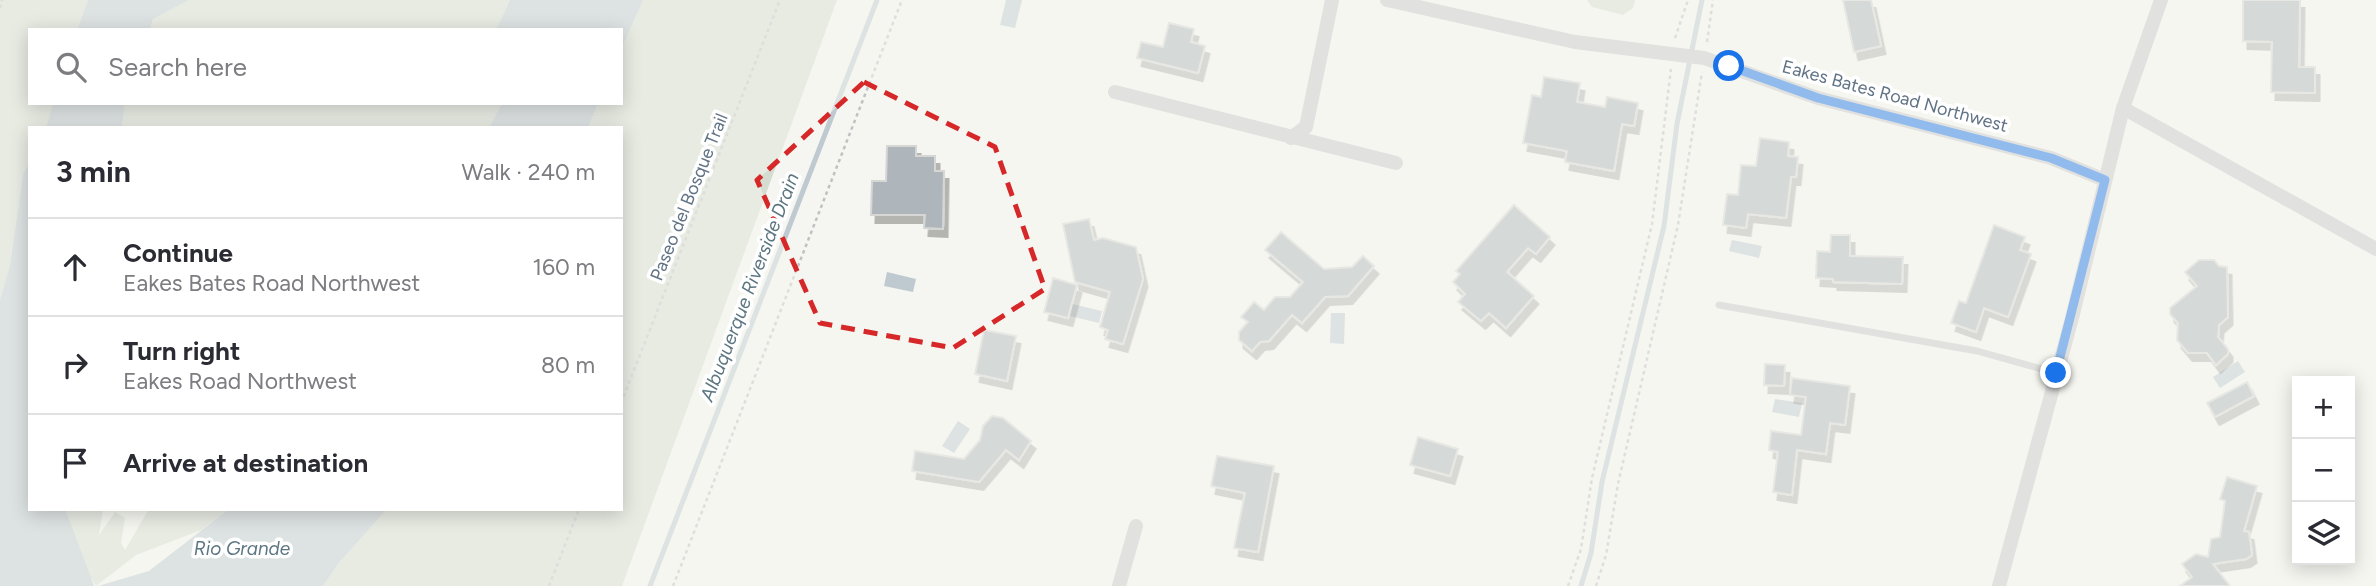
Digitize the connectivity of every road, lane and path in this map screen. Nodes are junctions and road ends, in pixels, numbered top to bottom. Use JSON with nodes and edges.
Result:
{"nodes":[{"id":1,"x":2,"y":0,"type":"edge"},
{"id":2,"x":780,"y":0,"type":"edge"},
{"id":3,"x":902,"y":0,"type":"edge"},
{"id":4,"x":1332,"y":0,"type":"edge"},
{"id":5,"x":1387,"y":0,"type":"edge"},
{"id":6,"x":1688,"y":0,"type":"edge"},
{"id":7,"x":1713,"y":0,"type":"edge"},
{"id":8,"x":2161,"y":0,"type":"edge"},
{"id":9,"x":0,"y":8,"type":"edge"},
{"id":10,"x":1672,"y":52,"type":"junction"},
{"id":11,"x":1704,"y":58,"type":"junction"},
{"id":12,"x":1115,"y":92,"type":"dead end"},
{"id":13,"x":2123,"y":108,"type":"junction"},
{"id":14,"x":1291,"y":138,"type":"junction"},
{"id":15,"x":1396,"y":163,"type":"dead end"},
{"id":16,"x":2105,"y":180,"type":"junction"},
{"id":17,"x":2376,"y":249,"type":"edge"},
{"id":18,"x":1719,"y":305,"type":"dead end"},
{"id":19,"x":2056,"y":373,"type":"junction"},
{"id":20,"x":623,"y":398,"type":"edge"},
{"id":21,"x":578,"y":511,"type":"edge"},
{"id":22,"x":1136,"y":526,"type":"dead end"},
{"id":23,"x":549,"y":586,"type":"edge"},
{"id":24,"x":673,"y":586,"type":"edge"},
{"id":25,"x":1119,"y":586,"type":"edge"},
{"id":26,"x":1567,"y":586,"type":"edge"},
{"id":27,"x":1596,"y":586,"type":"edge"},
{"id":28,"x":1999,"y":586,"type":"edge"}],
"edges":[{"from":1,"to":9,"type":"path"},
{"from":2,"to":20,"type":"path","name":"Paseo del Bosque Trail"},
{"from":3,"to":24,"type":"path"},
{"from":4,"to":14,"type":"street"},
{"from":5,"to":10,"type":"street","name":"Eakes Bates Road Northwest"},
{"from":6,"to":10,"type":"path"},
{"from":7,"to":11,"type":"path"},
{"from":8,"to":13,"type":"street"},
{"from":10,"to":11,"type":"street","name":"Eakes Bates Road Northwest"},
{"from":10,"to":26,"type":"path"},
{"from":11,"to":16,"type":"street","name":"Eakes Bates Road Northwest"},
{"from":11,"to":27,"type":"path"},
{"from":12,"to":14,"type":"street"},
{"from":13,"to":16,"type":"street"},
{"from":13,"to":17,"type":"street"},
{"from":14,"to":15,"type":"street"},
{"from":16,"to":19,"type":"street"},
{"from":18,"to":19,"type":"lane"},
{"from":19,"to":28,"type":"street"},
{"from":21,"to":23,"type":"path"},
{"from":22,"to":25,"type":"street"}]}
